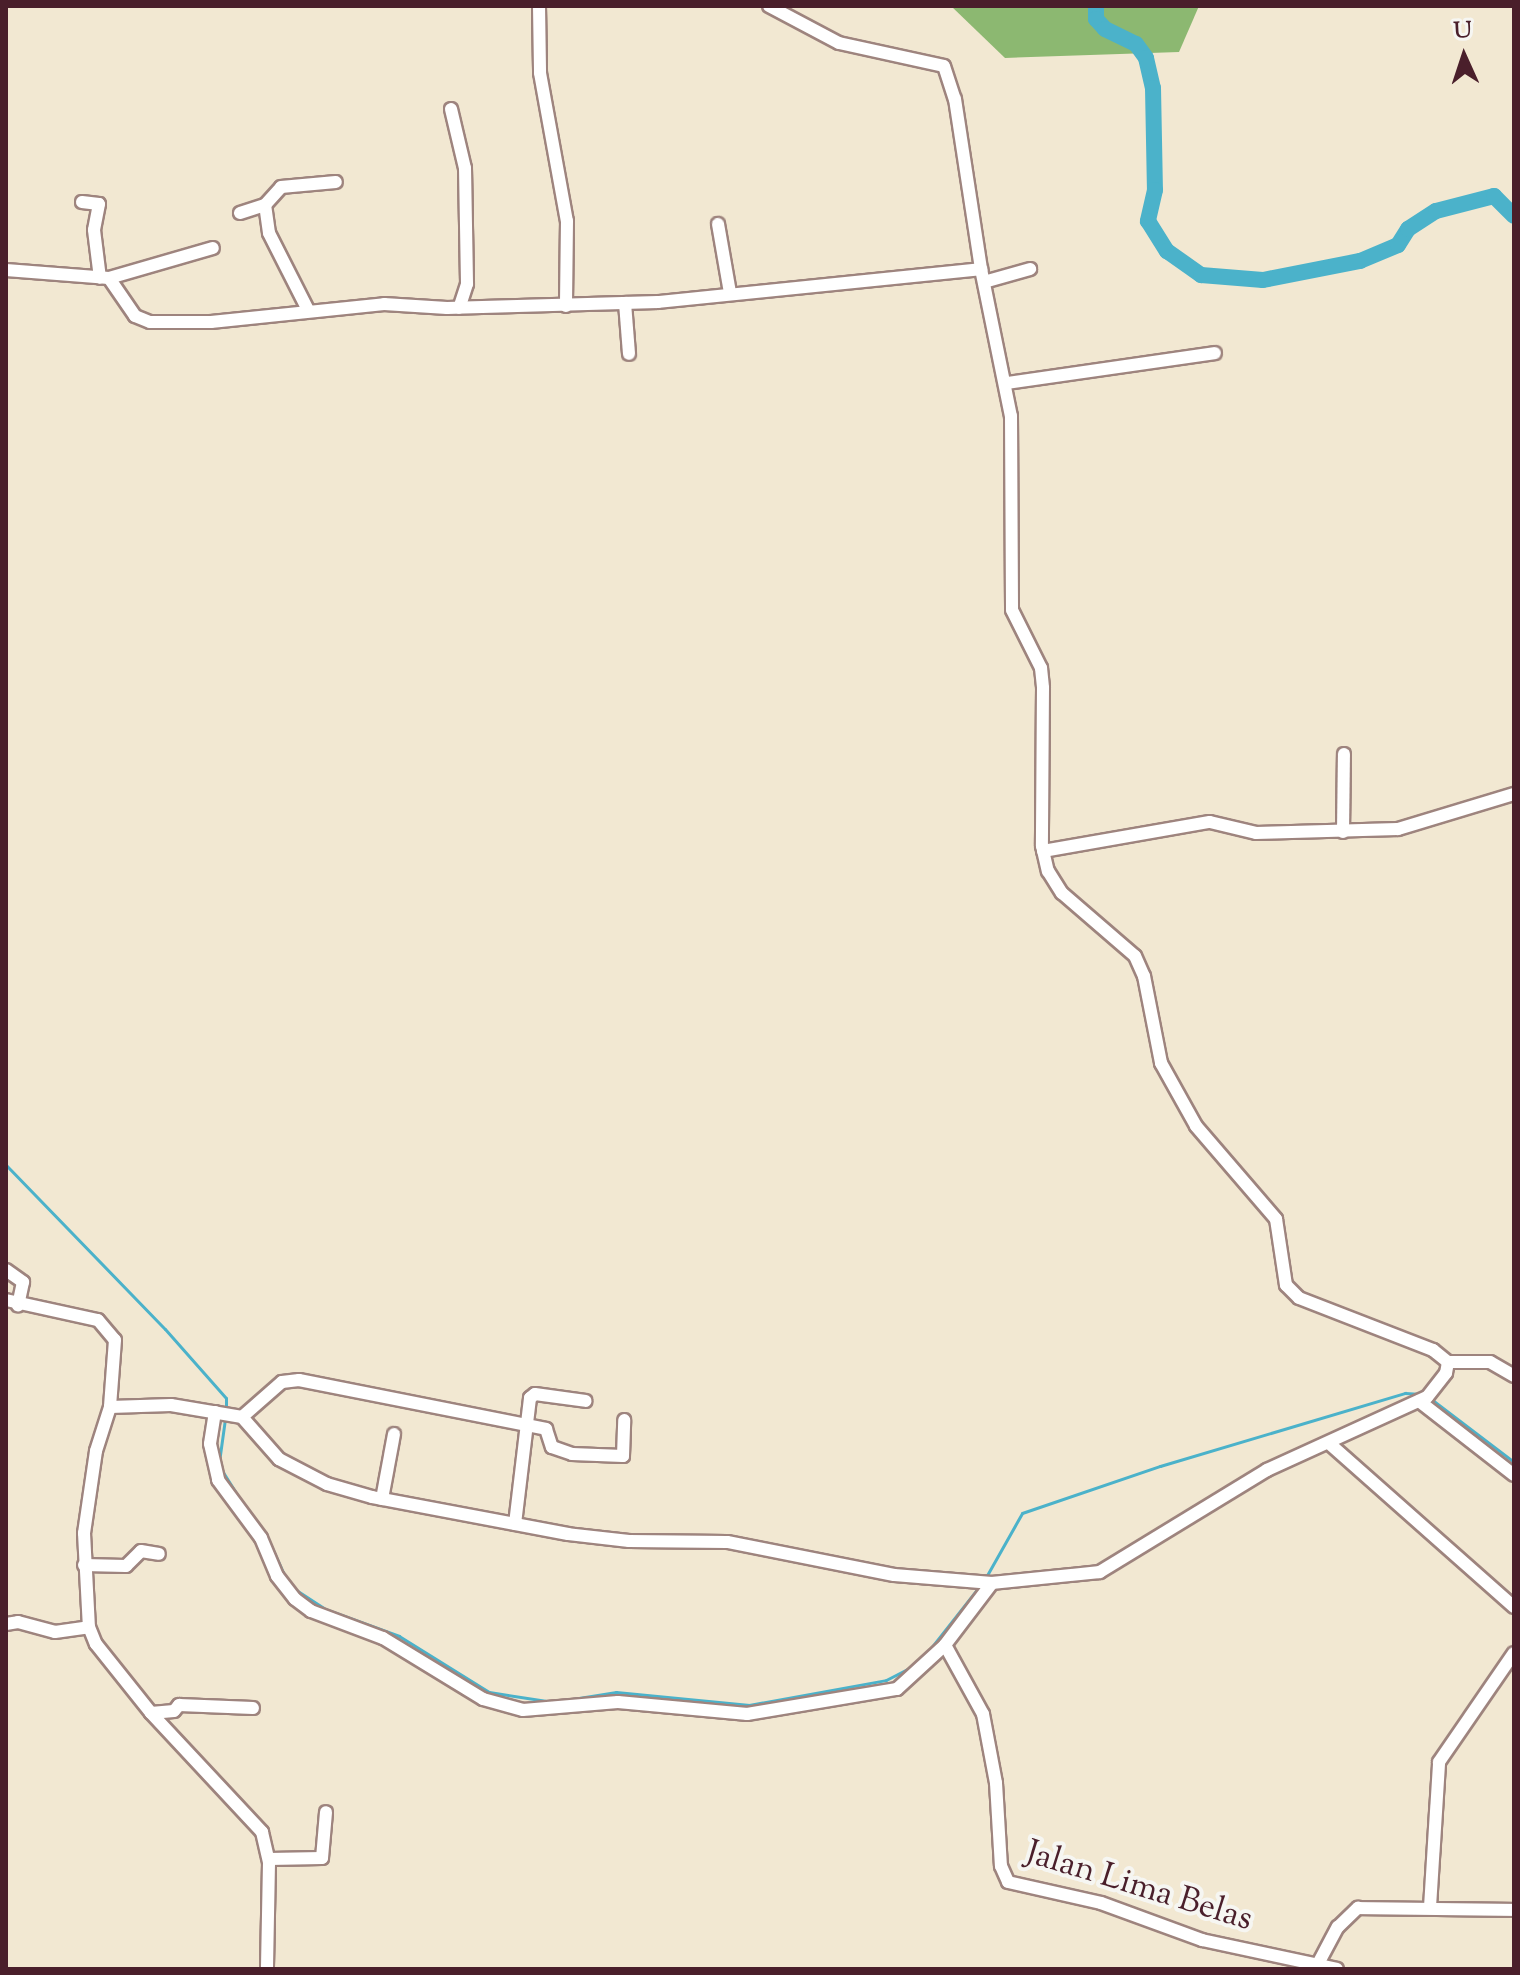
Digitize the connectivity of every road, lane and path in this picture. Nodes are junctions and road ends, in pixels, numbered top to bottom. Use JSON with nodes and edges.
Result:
{"nodes":[{"id":1,"x":539,"y":6,"type":"edge"},
{"id":2,"x":769,"y":6,"type":"edge"},
{"id":3,"x":451,"y":109,"type":"dead end"},
{"id":4,"x":336,"y":182,"type":"dead end"},
{"id":5,"x":82,"y":202,"type":"dead end"},
{"id":6,"x":265,"y":205,"type":"junction"},
{"id":7,"x":240,"y":213,"type":"dead end"},
{"id":8,"x":718,"y":224,"type":"dead end"},
{"id":9,"x":213,"y":248,"type":"dead end"},
{"id":10,"x":981,"y":269,"type":"junction"},
{"id":11,"x":1030,"y":269,"type":"dead end"},
{"id":12,"x":6,"y":270,"type":"edge"},
{"id":13,"x":104,"y":278,"type":"junction"},
{"id":14,"x":984,"y":282,"type":"junction"},
{"id":15,"x":730,"y":293,"type":"junction"},
{"id":16,"x":625,"y":303,"type":"junction"},
{"id":17,"x":566,"y":306,"type":"junction"},
{"id":18,"x":459,"y":308,"type":"junction"},
{"id":19,"x":308,"y":310,"type":"junction"},
{"id":20,"x":1215,"y":353,"type":"dead end"},
{"id":21,"x":629,"y":354,"type":"dead end"},
{"id":22,"x":1007,"y":383,"type":"junction"},
{"id":23,"x":1344,"y":754,"type":"dead end"},
{"id":24,"x":1514,"y":794,"type":"edge"},
{"id":25,"x":1343,"y":832,"type":"junction"},
{"id":26,"x":1043,"y":851,"type":"junction"},
{"id":27,"x":6,"y":1270,"type":"edge"},
{"id":28,"x":12,"y":1302,"type":"edge"},
{"id":29,"x":1448,"y":1362,"type":"junction"},
{"id":30,"x":1514,"y":1376,"type":"edge"},
{"id":31,"x":1426,"y":1397,"type":"junction"},
{"id":32,"x":586,"y":1401,"type":"dead end"},
{"id":33,"x":110,"y":1407,"type":"junction"},
{"id":34,"x":217,"y":1412,"type":"junction"},
{"id":35,"x":239,"y":1416,"type":"junction"},
{"id":36,"x":624,"y":1420,"type":"dead end"},
{"id":37,"x":527,"y":1424,"type":"junction"},
{"id":38,"x":394,"y":1434,"type":"dead end"},
{"id":39,"x":1331,"y":1445,"type":"junction"},
{"id":40,"x":1514,"y":1475,"type":"edge"},
{"id":41,"x":382,"y":1499,"type":"junction"},
{"id":42,"x":515,"y":1524,"type":"junction"},
{"id":43,"x":159,"y":1554,"type":"dead end"},
{"id":44,"x":84,"y":1565,"type":"junction"},
{"id":45,"x":989,"y":1582,"type":"junction"},
{"id":46,"x":1514,"y":1607,"type":"edge"},
{"id":47,"x":6,"y":1624,"type":"edge"},
{"id":48,"x":89,"y":1627,"type":"junction"},
{"id":49,"x":945,"y":1645,"type":"junction"},
{"id":50,"x":1514,"y":1653,"type":"edge"},
{"id":51,"x":253,"y":1708,"type":"dead end"},
{"id":52,"x":151,"y":1713,"type":"junction"},
{"id":53,"x":326,"y":1812,"type":"dead end"},
{"id":54,"x":269,"y":1859,"type":"junction"},
{"id":55,"x":1430,"y":1907,"type":"junction"},
{"id":56,"x":1514,"y":1910,"type":"edge"},
{"id":57,"x":1319,"y":1962,"type":"junction"},
{"id":58,"x":267,"y":1969,"type":"edge"},
{"id":59,"x":1337,"y":1969,"type":"edge"}],
"edges":[{"from":1,"to":17,"type":"street"},
{"from":2,"to":10,"type":"street"},
{"from":3,"to":18,"type":"street"},
{"from":4,"to":6,"type":"street"},
{"from":5,"to":13,"type":"street"},
{"from":6,"to":7,"type":"street"},
{"from":6,"to":19,"type":"street"},
{"from":8,"to":15,"type":"street"},
{"from":9,"to":13,"type":"street"},
{"from":10,"to":14,"type":"street"},
{"from":10,"to":15,"type":"street"},
{"from":11,"to":14,"type":"street"},
{"from":12,"to":13,"type":"street"},
{"from":13,"to":19,"type":"street"},
{"from":14,"to":22,"type":"street"},
{"from":15,"to":16,"type":"street"},
{"from":16,"to":17,"type":"street"},
{"from":16,"to":21,"type":"street"},
{"from":17,"to":18,"type":"street"},
{"from":18,"to":19,"type":"street"},
{"from":20,"to":22,"type":"street"},
{"from":22,"to":26,"type":"street"},
{"from":23,"to":25,"type":"street"},
{"from":24,"to":25,"type":"street"},
{"from":25,"to":26,"type":"street"},
{"from":26,"to":29,"type":"street"},
{"from":27,"to":28,"type":"street"},
{"from":28,"to":33,"type":"street"},
{"from":29,"to":30,"type":"street"},
{"from":29,"to":31,"type":"street"},
{"from":31,"to":39,"type":"street"},
{"from":31,"to":40,"type":"street"},
{"from":32,"to":37,"type":"street"},
{"from":33,"to":34,"type":"street"},
{"from":33,"to":44,"type":"street"},
{"from":34,"to":35,"type":"street"},
{"from":34,"to":49,"type":"street"},
{"from":35,"to":37,"type":"street"},
{"from":35,"to":41,"type":"street"},
{"from":36,"to":37,"type":"street"},
{"from":37,"to":42,"type":"street"},
{"from":38,"to":41,"type":"street"},
{"from":39,"to":45,"type":"street"},
{"from":39,"to":46,"type":"street"},
{"from":41,"to":42,"type":"street"},
{"from":42,"to":45,"type":"street"},
{"from":43,"to":44,"type":"street"},
{"from":44,"to":48,"type":"street"},
{"from":45,"to":49,"type":"street"},
{"from":47,"to":48,"type":"street"},
{"from":48,"to":52,"type":"street"},
{"from":49,"to":57,"type":"street","name":"Jalan Lima Belas"},
{"from":50,"to":55,"type":"street"},
{"from":51,"to":52,"type":"street"},
{"from":52,"to":54,"type":"street"},
{"from":53,"to":54,"type":"street"},
{"from":54,"to":58,"type":"street"},
{"from":55,"to":56,"type":"street"},
{"from":55,"to":57,"type":"street"},
{"from":57,"to":59,"type":"street","name":"Jalan Lima Belas"}]}
